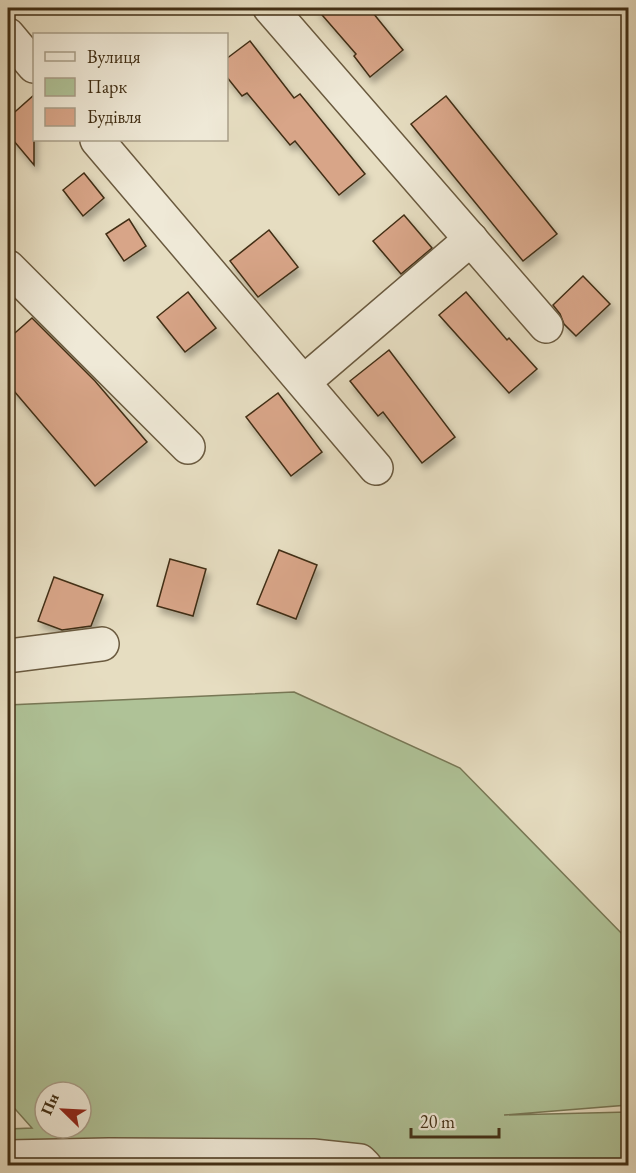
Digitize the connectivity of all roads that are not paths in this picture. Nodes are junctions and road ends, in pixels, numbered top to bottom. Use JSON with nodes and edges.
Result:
{"nodes":[{"id":1,"x":270,"y":8,"type":"edge"},
{"id":2,"x":8,"y":34,"type":"edge"},
{"id":3,"x":33,"y":65,"type":"edge"},
{"id":4,"x":99,"y":141,"type":"edge"},
{"id":5,"x":471,"y":239,"type":"junction"},
{"id":6,"x":14,"y":286,"type":"edge"},
{"id":7,"x":546,"y":326,"type":"dead end"},
{"id":8,"x":304,"y":381,"type":"junction"},
{"id":9,"x":188,"y":447,"type":"dead end"},
{"id":10,"x":376,"y":468,"type":"dead end"},
{"id":11,"x":102,"y":644,"type":"dead end"},
{"id":12,"x":8,"y":656,"type":"edge"},
{"id":13,"x":8,"y":1157,"type":"edge"},
{"id":14,"x":114,"y":1160,"type":"edge"},
{"id":15,"x":365,"y":1166,"type":"edge"}],
"edges":[{"from":1,"to":5,"type":"street"},
{"from":2,"to":3,"type":"street"},
{"from":4,"to":8,"type":"street"},
{"from":5,"to":7,"type":"street"},
{"from":5,"to":8,"type":"street"},
{"from":6,"to":9,"type":"street"},
{"from":8,"to":10,"type":"street"},
{"from":11,"to":12,"type":"street"},
{"from":13,"to":14,"type":"street"},
{"from":14,"to":15,"type":"street"}]}
